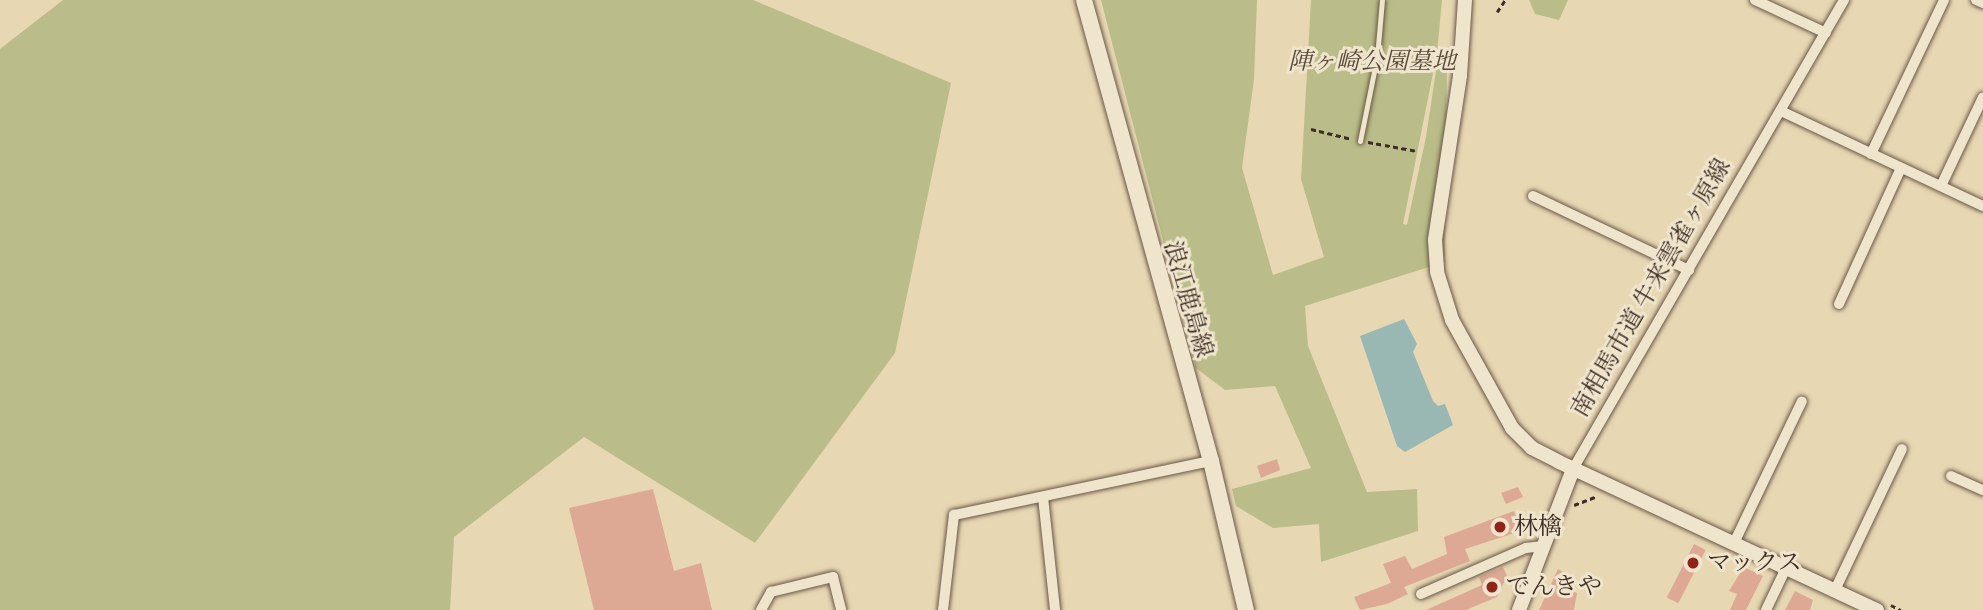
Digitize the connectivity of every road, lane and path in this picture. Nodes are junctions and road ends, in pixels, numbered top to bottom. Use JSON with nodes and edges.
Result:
{"nodes":[{"id":1,"x":1084,"y":0,"type":"edge"},
{"id":2,"x":1382,"y":0,"type":"edge"},
{"id":3,"x":1465,"y":0,"type":"edge"},
{"id":4,"x":1505,"y":0,"type":"edge"},
{"id":5,"x":1755,"y":0,"type":"edge"},
{"id":6,"x":1844,"y":0,"type":"edge"},
{"id":7,"x":1944,"y":0,"type":"edge"},
{"id":8,"x":1976,"y":0,"type":"edge"},
{"id":9,"x":1983,"y":3,"type":"edge"},
{"id":10,"x":1497,"y":12,"type":"dead end"},
{"id":11,"x":1826,"y":33,"type":"junction"},
{"id":12,"x":1983,"y":97,"type":"edge"},
{"id":13,"x":1782,"y":111,"type":"junction"},
{"id":14,"x":1360,"y":141,"type":"dead end"},
{"id":15,"x":1871,"y":154,"type":"junction"},
{"id":16,"x":1901,"y":168,"type":"junction"},
{"id":17,"x":1941,"y":186,"type":"junction"},
{"id":18,"x":1533,"y":196,"type":"dead end"},
{"id":19,"x":1983,"y":206,"type":"edge"},
{"id":20,"x":1689,"y":270,"type":"junction"},
{"id":21,"x":1839,"y":304,"type":"dead end"},
{"id":22,"x":1802,"y":401,"type":"dead end"},
{"id":23,"x":1902,"y":449,"type":"dead end"},
{"id":24,"x":1211,"y":461,"type":"junction"},
{"id":25,"x":1573,"y":469,"type":"junction"},
{"id":26,"x":1951,"y":476,"type":"dead end"},
{"id":27,"x":1983,"y":490,"type":"edge"},
{"id":28,"x":1043,"y":497,"type":"junction"},
{"id":29,"x":1734,"y":543,"type":"junction"},
{"id":30,"x":1543,"y":546,"type":"junction"},
{"id":31,"x":1786,"y":568,"type":"junction"},
{"id":32,"x":1835,"y":590,"type":"junction"},
{"id":33,"x":1422,"y":594,"type":"dead end"},
{"id":34,"x":761,"y":610,"type":"edge"},
{"id":35,"x":841,"y":610,"type":"edge"},
{"id":36,"x":943,"y":610,"type":"edge"},
{"id":37,"x":1055,"y":610,"type":"edge"},
{"id":38,"x":1247,"y":610,"type":"edge"},
{"id":39,"x":1519,"y":610,"type":"edge"},
{"id":40,"x":1766,"y":610,"type":"edge"},
{"id":41,"x":1877,"y":610,"type":"edge"}],
"edges":[{"from":1,"to":24,"type":"main road","name":"浪江鹿島線"},
{"from":2,"to":14,"type":"lane"},
{"from":3,"to":25,"type":"street"},
{"from":4,"to":10,"type":"path"},
{"from":5,"to":11,"type":"street"},
{"from":6,"to":11,"type":"street","name":"南相馬市道 牛来雲雀ヶ原線"},
{"from":7,"to":15,"type":"street"},
{"from":8,"to":9,"type":"street"},
{"from":11,"to":13,"type":"street","name":"南相馬市道 牛来雲雀ヶ原線"},
{"from":12,"to":17,"type":"street"},
{"from":13,"to":15,"type":"street"},
{"from":13,"to":20,"type":"street","name":"南相馬市道 牛来雲雀ヶ原線"},
{"from":15,"to":16,"type":"street"},
{"from":16,"to":17,"type":"street"},
{"from":16,"to":21,"type":"street"},
{"from":17,"to":19,"type":"street"},
{"from":18,"to":20,"type":"street"},
{"from":20,"to":25,"type":"street","name":"南相馬市道 牛来雲雀ヶ原線"},
{"from":22,"to":29,"type":"street"},
{"from":23,"to":32,"type":"street"},
{"from":24,"to":28,"type":"street"},
{"from":24,"to":38,"type":"main road","name":"浪江鹿島線"},
{"from":25,"to":29,"type":"street"},
{"from":25,"to":30,"type":"street","name":"南相馬市道 牛来雲雀ヶ原線"},
{"from":26,"to":27,"type":"street"},
{"from":28,"to":36,"type":"street"},
{"from":28,"to":37,"type":"street"},
{"from":29,"to":31,"type":"street"},
{"from":30,"to":33,"type":"street"},
{"from":30,"to":39,"type":"street","name":"南相馬市道 牛来雲雀ヶ原線"},
{"from":31,"to":32,"type":"street"},
{"from":31,"to":40,"type":"street"},
{"from":32,"to":41,"type":"street"},
{"from":34,"to":35,"type":"street"}]}
